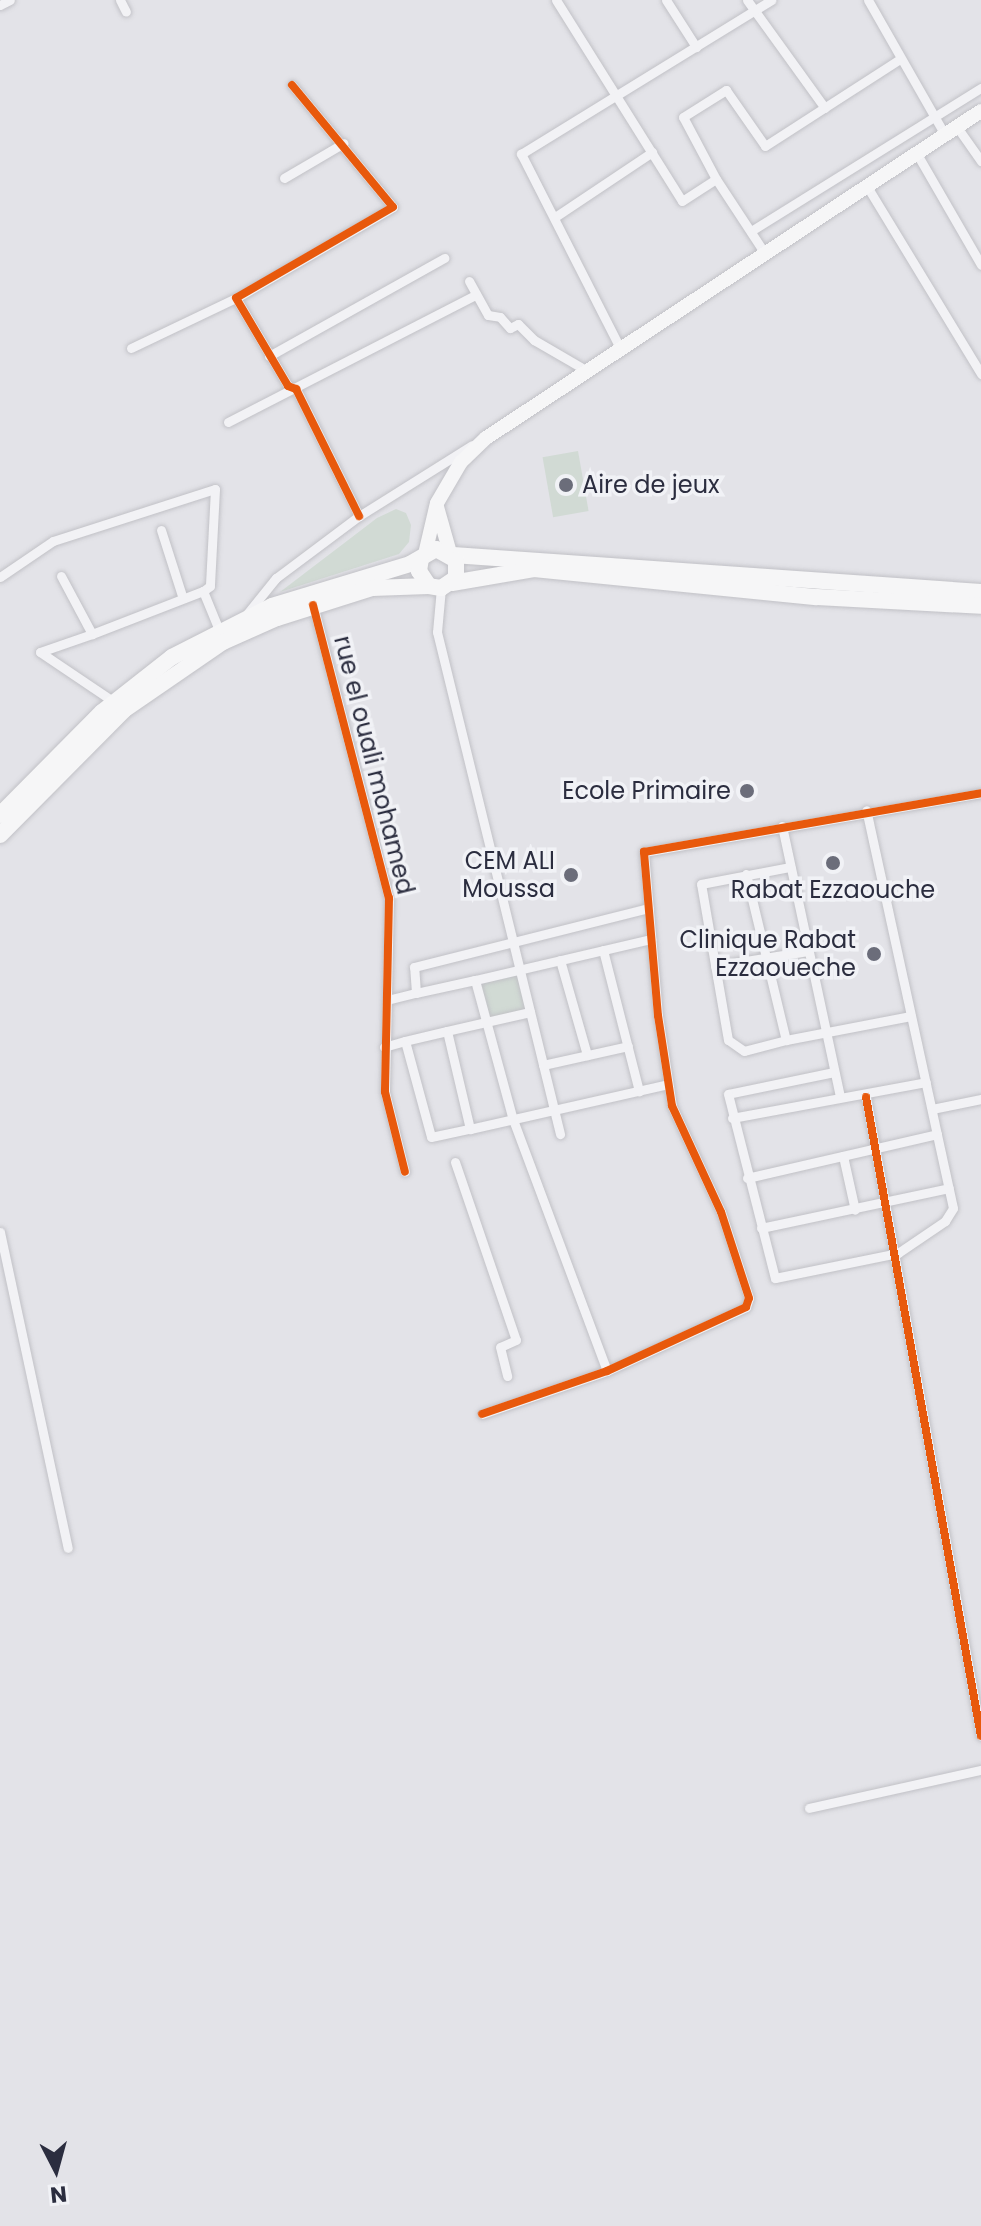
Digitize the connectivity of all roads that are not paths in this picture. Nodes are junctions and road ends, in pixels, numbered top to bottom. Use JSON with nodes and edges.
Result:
{"nodes":[{"id":1,"x":10,"y":0,"type":"edge"},
{"id":2,"x":120,"y":0,"type":"edge"},
{"id":3,"x":556,"y":0,"type":"edge"},
{"id":4,"x":666,"y":0,"type":"edge"},
{"id":5,"x":747,"y":0,"type":"edge"},
{"id":6,"x":771,"y":0,"type":"edge"},
{"id":7,"x":868,"y":0,"type":"edge"},
{"id":8,"x":0,"y":5,"type":"edge"},
{"id":9,"x":754,"y":11,"type":"junction"},
{"id":10,"x":126,"y":12,"type":"dead end"},
{"id":11,"x":696,"y":47,"type":"junction"},
{"id":12,"x":900,"y":59,"type":"junction"},
{"id":13,"x":292,"y":85,"type":"dead end"},
{"id":14,"x":981,"y":88,"type":"edge"},
{"id":15,"x":617,"y":97,"type":"junction"},
{"id":16,"x":825,"y":108,"type":"junction"},
{"id":17,"x":981,"y":111,"type":"edge"},
{"id":18,"x":934,"y":118,"type":"junction"},
{"id":19,"x":951,"y":131,"type":"junction"},
{"id":20,"x":344,"y":143,"type":"junction"},
{"id":21,"x":652,"y":152,"type":"junction"},
{"id":22,"x":917,"y":154,"type":"junction"},
{"id":23,"x":981,"y":161,"type":"edge"},
{"id":24,"x":284,"y":178,"type":"dead end"},
{"id":25,"x":716,"y":179,"type":"junction"},
{"id":26,"x":868,"y":188,"type":"junction"},
{"id":27,"x":555,"y":217,"type":"junction"},
{"id":28,"x":751,"y":231,"type":"junction"},
{"id":29,"x":764,"y":252,"type":"junction"},
{"id":30,"x":444,"y":258,"type":"dead end"},
{"id":31,"x":981,"y":265,"type":"edge"},
{"id":32,"x":469,"y":281,"type":"dead end"},
{"id":33,"x":475,"y":295,"type":"junction"},
{"id":34,"x":236,"y":298,"type":"junction"},
{"id":35,"x":619,"y":346,"type":"junction"},
{"id":36,"x":131,"y":348,"type":"dead end"},
{"id":37,"x":269,"y":356,"type":"junction"},
{"id":38,"x":584,"y":369,"type":"junction"},
{"id":39,"x":981,"y":374,"type":"edge"},
{"id":40,"x":296,"y":389,"type":"junction"},
{"id":41,"x":228,"y":422,"type":"dead end"},
{"id":42,"x":486,"y":438,"type":"junction"},
{"id":43,"x":437,"y":503,"type":"junction"},
{"id":44,"x":359,"y":516,"type":"junction"},
{"id":45,"x":161,"y":530,"type":"dead end"},
{"id":46,"x":452,"y":554,"type":"junction"},
{"id":47,"x":423,"y":556,"type":"junction"},
{"id":48,"x":61,"y":576,"type":"dead end"},
{"id":49,"x":0,"y":577,"type":"edge"},
{"id":50,"x":441,"y":586,"type":"junction"},
{"id":51,"x":203,"y":591,"type":"junction"},
{"id":52,"x":981,"y":592,"type":"edge"},
{"id":53,"x":182,"y":596,"type":"junction"},
{"id":54,"x":313,"y":605,"type":"junction"},
{"id":55,"x":981,"y":606,"type":"edge"},
{"id":56,"x":242,"y":620,"type":"junction"},
{"id":57,"x":219,"y":630,"type":"junction"},
{"id":58,"x":92,"y":634,"type":"junction"},
{"id":59,"x":114,"y":702,"type":"junction"},
{"id":60,"x":981,"y":793,"type":"edge"},
{"id":61,"x":866,"y":810,"type":"junction"},
{"id":62,"x":0,"y":815,"type":"edge"},
{"id":63,"x":782,"y":826,"type":"junction"},
{"id":64,"x":0,"y":835,"type":"edge"},
{"id":65,"x":790,"y":867,"type":"junction"},
{"id":66,"x":746,"y":874,"type":"junction"},
{"id":67,"x":649,"y":908,"type":"junction"},
{"id":68,"x":512,"y":939,"type":"junction"},
{"id":69,"x":651,"y":939,"type":"junction"},
{"id":70,"x":603,"y":950,"type":"junction"},
{"id":71,"x":808,"y":951,"type":"junction"},
{"id":72,"x":765,"y":958,"type":"junction"},
{"id":73,"x":560,"y":960,"type":"junction"},
{"id":74,"x":715,"y":966,"type":"junction"},
{"id":75,"x":519,"y":970,"type":"junction"},
{"id":76,"x":475,"y":980,"type":"junction"},
{"id":77,"x":416,"y":993,"type":"junction"},
{"id":78,"x":387,"y":1000,"type":"junction"},
{"id":79,"x":530,"y":1012,"type":"junction"},
{"id":80,"x":911,"y":1016,"type":"junction"},
{"id":81,"x":488,"y":1022,"type":"junction"},
{"id":82,"x":447,"y":1031,"type":"junction"},
{"id":83,"x":826,"y":1034,"type":"junction"},
{"id":84,"x":786,"y":1040,"type":"junction"},
{"id":85,"x":405,"y":1041,"type":"junction"},
{"id":86,"x":628,"y":1046,"type":"junction"},
{"id":87,"x":384,"y":1047,"type":"junction"},
{"id":88,"x":587,"y":1055,"type":"junction"},
{"id":89,"x":543,"y":1065,"type":"junction"},
{"id":90,"x":834,"y":1072,"type":"junction"},
{"id":91,"x":926,"y":1082,"type":"junction"},
{"id":92,"x":668,"y":1084,"type":"junction"},
{"id":93,"x":639,"y":1091,"type":"junction"},
{"id":94,"x":840,"y":1096,"type":"junction"},
{"id":95,"x":866,"y":1097,"type":"junction"},
{"id":96,"x":981,"y":1099,"type":"edge"},
{"id":97,"x":932,"y":1109,"type":"junction"},
{"id":98,"x":554,"y":1112,"type":"junction"},
{"id":99,"x":732,"y":1118,"type":"junction"},
{"id":100,"x":513,"y":1120,"type":"junction"},
{"id":101,"x":470,"y":1129,"type":"junction"},
{"id":102,"x":560,"y":1134,"type":"dead end"},
{"id":103,"x":937,"y":1134,"type":"junction"},
{"id":104,"x":874,"y":1147,"type":"junction"},
{"id":105,"x":843,"y":1156,"type":"junction"},
{"id":106,"x":455,"y":1162,"type":"dead end"},
{"id":107,"x":405,"y":1172,"type":"dead end"},
{"id":108,"x":747,"y":1178,"type":"junction"},
{"id":109,"x":949,"y":1188,"type":"junction"},
{"id":110,"x":886,"y":1201,"type":"junction"},
{"id":111,"x":855,"y":1210,"type":"junction"},
{"id":112,"x":761,"y":1228,"type":"junction"},
{"id":113,"x":0,"y":1232,"type":"edge"},
{"id":114,"x":898,"y":1253,"type":"junction"},
{"id":115,"x":607,"y":1371,"type":"junction"},
{"id":116,"x":507,"y":1376,"type":"dead end"},
{"id":117,"x":482,"y":1414,"type":"dead end"},
{"id":118,"x":68,"y":1548,"type":"dead end"},
{"id":119,"x":981,"y":1736,"type":"edge"},
{"id":120,"x":981,"y":1770,"type":"edge"},
{"id":121,"x":809,"y":1808,"type":"dead end"}],
"edges":[{"from":1,"to":8,"type":"street"},
{"from":2,"to":10,"type":"street"},
{"from":3,"to":15,"type":"street"},
{"from":4,"to":11,"type":"street"},
{"from":5,"to":9,"type":"street"},
{"from":6,"to":9,"type":"street"},
{"from":7,"to":12,"type":"street"},
{"from":9,"to":11,"type":"street"},
{"from":9,"to":16,"type":"street"},
{"from":11,"to":15,"type":"street"},
{"from":12,"to":16,"type":"street"},
{"from":12,"to":18,"type":"street"},
{"from":13,"to":20,"type":"street"},
{"from":14,"to":18,"type":"street"},
{"from":15,"to":21,"type":"street"},
{"from":15,"to":27,"type":"street"},
{"from":16,"to":25,"type":"street"},
{"from":17,"to":19,"type":"main road"},
{"from":18,"to":19,"type":"street"},
{"from":18,"to":28,"type":"street"},
{"from":19,"to":22,"type":"main road"},
{"from":19,"to":23,"type":"street"},
{"from":20,"to":24,"type":"street"},
{"from":20,"to":34,"type":"street"},
{"from":21,"to":25,"type":"street"},
{"from":21,"to":27,"type":"street"},
{"from":22,"to":26,"type":"main road"},
{"from":22,"to":31,"type":"street"},
{"from":25,"to":28,"type":"street"},
{"from":26,"to":29,"type":"main road"},
{"from":26,"to":39,"type":"street"},
{"from":27,"to":35,"type":"street"},
{"from":28,"to":29,"type":"street"},
{"from":29,"to":35,"type":"main road"},
{"from":30,"to":37,"type":"street"},
{"from":32,"to":33,"type":"street"},
{"from":33,"to":38,"type":"street"},
{"from":33,"to":40,"type":"street"},
{"from":34,"to":36,"type":"street"},
{"from":34,"to":37,"type":"street"},
{"from":35,"to":38,"type":"main road"},
{"from":37,"to":40,"type":"street"},
{"from":38,"to":42,"type":"main road"},
{"from":40,"to":41,"type":"street"},
{"from":40,"to":44,"type":"street"},
{"from":42,"to":43,"type":"main road"},
{"from":42,"to":44,"type":"street"},
{"from":43,"to":46,"type":"main road"},
{"from":43,"to":47,"type":"main road"},
{"from":44,"to":56,"type":"street"},
{"from":45,"to":53,"type":"street"},
{"from":46,"to":47,"type":"highway"},
{"from":46,"to":50,"type":"highway"},
{"from":46,"to":52,"type":"highway"},
{"from":47,"to":50,"type":"highway"},
{"from":47,"to":56,"type":"highway"},
{"from":48,"to":58,"type":"street"},
{"from":49,"to":51,"type":"street"},
{"from":50,"to":54,"type":"highway"},
{"from":50,"to":55,"type":"highway"},
{"from":50,"to":68,"type":"street"},
{"from":51,"to":53,"type":"street"},
{"from":51,"to":57,"type":"street"},
{"from":53,"to":58,"type":"street"},
{"from":54,"to":64,"type":"highway"},
{"from":54,"to":78,"type":"street","name":"rue el ouali mohamed"},
{"from":56,"to":57,"type":"highway"},
{"from":57,"to":59,"type":"highway"},
{"from":58,"to":59,"type":"street"},
{"from":59,"to":62,"type":"highway"},
{"from":60,"to":61,"type":"street"},
{"from":61,"to":63,"type":"street"},
{"from":61,"to":80,"type":"street"},
{"from":63,"to":65,"type":"street"},
{"from":63,"to":67,"type":"street"},
{"from":65,"to":66,"type":"street"},
{"from":65,"to":71,"type":"street"},
{"from":66,"to":72,"type":"street"},
{"from":66,"to":74,"type":"street"},
{"from":67,"to":68,"type":"street"},
{"from":67,"to":69,"type":"street"},
{"from":68,"to":75,"type":"street"},
{"from":68,"to":77,"type":"street"},
{"from":69,"to":70,"type":"street"},
{"from":69,"to":92,"type":"street"},
{"from":70,"to":73,"type":"street"},
{"from":70,"to":86,"type":"street"},
{"from":71,"to":72,"type":"street"},
{"from":71,"to":83,"type":"street"},
{"from":72,"to":74,"type":"street"},
{"from":72,"to":84,"type":"street"},
{"from":73,"to":75,"type":"street"},
{"from":73,"to":88,"type":"street"},
{"from":74,"to":84,"type":"street"},
{"from":75,"to":76,"type":"street"},
{"from":75,"to":79,"type":"street"},
{"from":76,"to":77,"type":"street"},
{"from":76,"to":81,"type":"street"},
{"from":77,"to":78,"type":"street"},
{"from":78,"to":87,"type":"street","name":"rue el ouali mohamed"},
{"from":79,"to":81,"type":"street"},
{"from":79,"to":89,"type":"street"},
{"from":80,"to":83,"type":"street"},
{"from":80,"to":91,"type":"street"},
{"from":81,"to":82,"type":"street"},
{"from":81,"to":100,"type":"street"},
{"from":82,"to":85,"type":"street"},
{"from":82,"to":101,"type":"street"},
{"from":83,"to":84,"type":"street"},
{"from":83,"to":90,"type":"street"},
{"from":85,"to":87,"type":"street"},
{"from":85,"to":101,"type":"street"},
{"from":86,"to":88,"type":"street"},
{"from":86,"to":93,"type":"street"},
{"from":87,"to":107,"type":"street","name":"rue el ouali mohamed"},
{"from":88,"to":89,"type":"street"},
{"from":89,"to":98,"type":"street"},
{"from":90,"to":94,"type":"street"},
{"from":90,"to":99,"type":"street"},
{"from":91,"to":95,"type":"street"},
{"from":91,"to":97,"type":"street"},
{"from":92,"to":93,"type":"street"},
{"from":92,"to":115,"type":"street"},
{"from":93,"to":98,"type":"street"},
{"from":94,"to":95,"type":"street"},
{"from":94,"to":99,"type":"street"},
{"from":95,"to":104,"type":"street"},
{"from":96,"to":97,"type":"street"},
{"from":97,"to":103,"type":"street"},
{"from":98,"to":100,"type":"street"},
{"from":98,"to":102,"type":"street"},
{"from":99,"to":108,"type":"street"},
{"from":100,"to":101,"type":"street"},
{"from":100,"to":115,"type":"street"},
{"from":103,"to":104,"type":"street"},
{"from":103,"to":109,"type":"street"},
{"from":104,"to":105,"type":"street"},
{"from":104,"to":110,"type":"street"},
{"from":105,"to":108,"type":"street"},
{"from":105,"to":111,"type":"street"},
{"from":106,"to":116,"type":"street"},
{"from":108,"to":112,"type":"street"},
{"from":109,"to":110,"type":"street"},
{"from":109,"to":114,"type":"street"},
{"from":110,"to":111,"type":"street"},
{"from":110,"to":114,"type":"street"},
{"from":111,"to":112,"type":"street"},
{"from":112,"to":114,"type":"street"},
{"from":113,"to":118,"type":"street"},
{"from":114,"to":119,"type":"street"},
{"from":115,"to":117,"type":"street"},
{"from":120,"to":121,"type":"street"}]}
